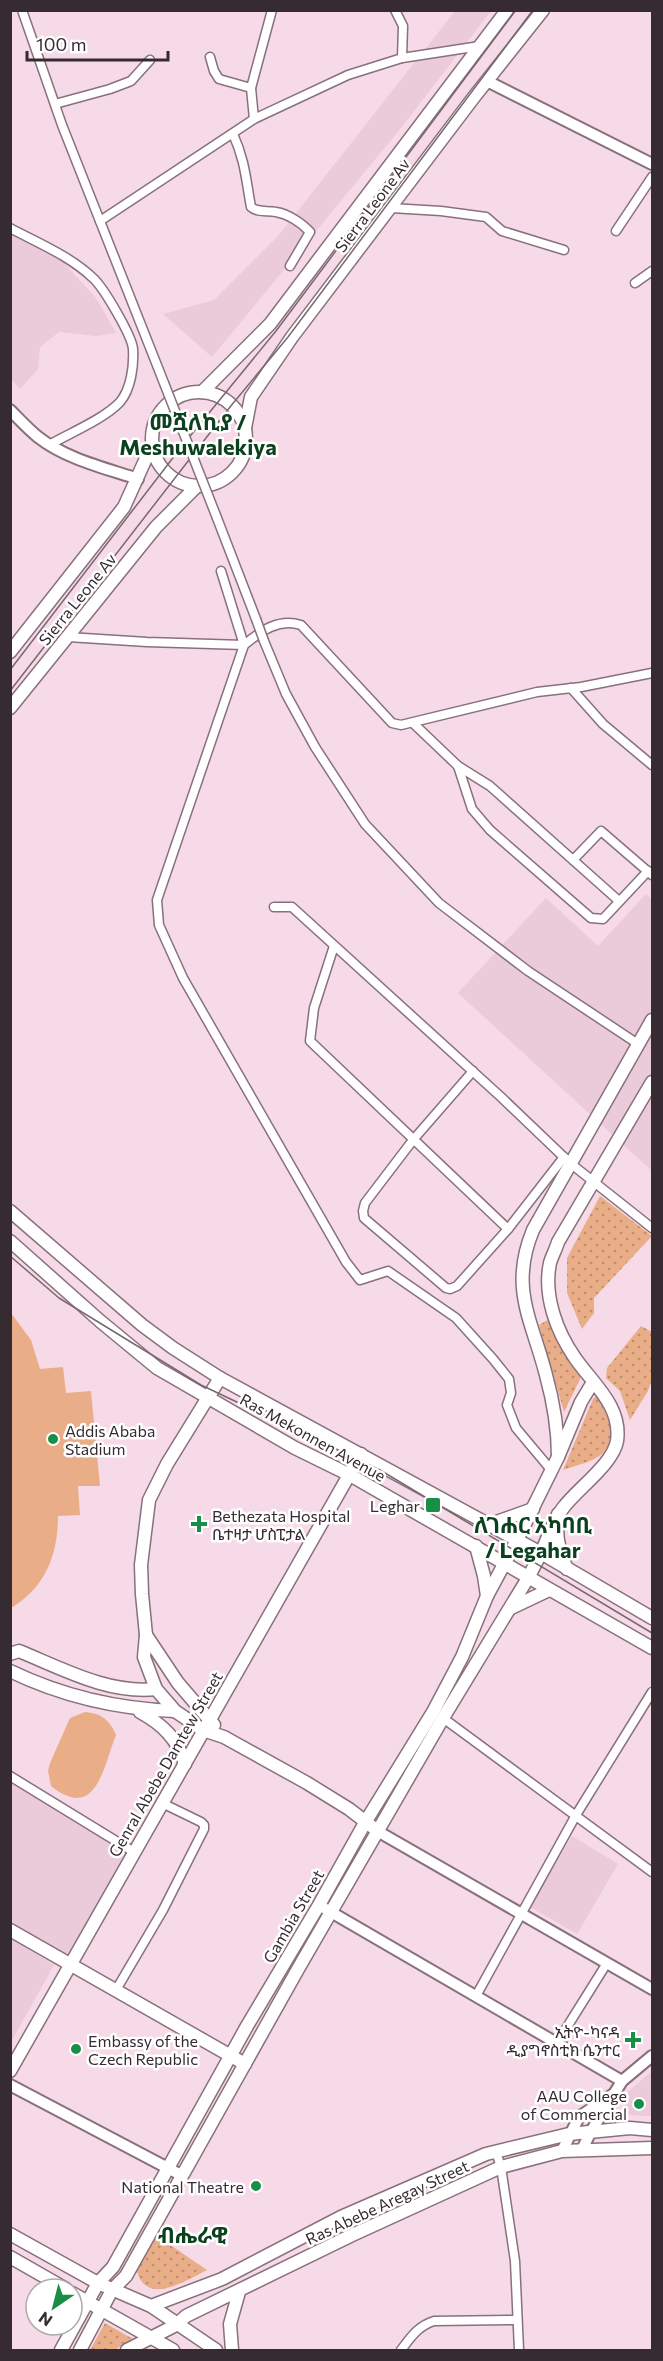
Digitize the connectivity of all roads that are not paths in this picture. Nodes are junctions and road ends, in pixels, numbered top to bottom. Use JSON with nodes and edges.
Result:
{"nodes":[{"id":1,"x":22,"y":10,"type":"edge"},
{"id":2,"x":272,"y":10,"type":"edge"},
{"id":3,"x":395,"y":10,"type":"edge"},
{"id":4,"x":507,"y":10,"type":"edge"},
{"id":5,"x":543,"y":10,"type":"edge"},
{"id":6,"x":481,"y":46,"type":"junction"},
{"id":7,"x":210,"y":57,"type":"dead end"},
{"id":8,"x":402,"y":58,"type":"junction"},
{"id":9,"x":150,"y":60,"type":"dead end"},
{"id":10,"x":487,"y":81,"type":"junction"},
{"id":11,"x":251,"y":88,"type":"junction"},
{"id":12,"x":55,"y":104,"type":"junction"},
{"id":13,"x":254,"y":118,"type":"junction"},
{"id":14,"x":233,"y":134,"type":"junction"},
{"id":15,"x":652,"y":164,"type":"edge"},
{"id":16,"x":652,"y":177,"type":"edge"},
{"id":17,"x":391,"y":208,"type":"junction"},
{"id":18,"x":100,"y":221,"type":"junction"},
{"id":19,"x":10,"y":228,"type":"edge"},
{"id":20,"x":616,"y":231,"type":"dead end"},
{"id":21,"x":564,"y":250,"type":"dead end"},
{"id":22,"x":290,"y":266,"type":"dead end"},
{"id":23,"x":652,"y":274,"type":"edge"},
{"id":24,"x":635,"y":283,"type":"dead end"},
{"id":25,"x":202,"y":392,"type":"junction"},
{"id":26,"x":10,"y":410,"type":"edge"},
{"id":27,"x":245,"y":428,"type":"junction"},
{"id":28,"x":49,"y":445,"type":"junction"},
{"id":29,"x":152,"y":445,"type":"junction"},
{"id":30,"x":138,"y":479,"type":"junction"},
{"id":31,"x":197,"y":486,"type":"junction"},
{"id":32,"x":221,"y":571,"type":"dead end"},
{"id":33,"x":68,"y":637,"type":"junction"},
{"id":34,"x":244,"y":645,"type":"junction"},
{"id":35,"x":13,"y":646,"type":"edge"},
{"id":36,"x":652,"y":673,"type":"edge"},
{"id":37,"x":571,"y":688,"type":"junction"},
{"id":38,"x":10,"y":708,"type":"edge"},
{"id":39,"x":414,"y":724,"type":"junction"},
{"id":40,"x":652,"y":765,"type":"edge"},
{"id":41,"x":458,"y":766,"type":"junction"},
{"id":42,"x":573,"y":860,"type":"junction"},
{"id":43,"x":650,"y":873,"type":"edge"},
{"id":44,"x":619,"y":902,"type":"junction"},
{"id":45,"x":274,"y":907,"type":"dead end"},
{"id":46,"x":334,"y":946,"type":"junction"},
{"id":47,"x":652,"y":1020,"type":"edge"},
{"id":48,"x":638,"y":1044,"type":"junction"},
{"id":49,"x":473,"y":1071,"type":"junction"},
{"id":50,"x":652,"y":1082,"type":"edge"},
{"id":51,"x":412,"y":1140,"type":"junction"},
{"id":52,"x":567,"y":1160,"type":"junction"},
{"id":53,"x":592,"y":1183,"type":"junction"},
{"id":54,"x":10,"y":1212,"type":"edge"},
{"id":55,"x":652,"y":1228,"type":"edge"},
{"id":56,"x":508,"y":1229,"type":"junction"},
{"id":57,"x":10,"y":1241,"type":"edge"},
{"id":58,"x":220,"y":1378,"type":"junction"},
{"id":59,"x":593,"y":1382,"type":"junction"},
{"id":60,"x":208,"y":1398,"type":"junction"},
{"id":61,"x":361,"y":1454,"type":"junction"},
{"id":62,"x":558,"y":1457,"type":"junction"},
{"id":63,"x":552,"y":1471,"type":"junction"},
{"id":64,"x":350,"y":1475,"type":"junction"},
{"id":65,"x":532,"y":1509,"type":"junction"},
{"id":66,"x":558,"y":1514,"type":"junction"},
{"id":67,"x":488,"y":1525,"type":"junction"},
{"id":68,"x":517,"y":1540,"type":"junction"},
{"id":69,"x":476,"y":1546,"type":"junction"},
{"id":70,"x":541,"y":1553,"type":"junction"},
{"id":71,"x":505,"y":1564,"type":"junction"},
{"id":72,"x":568,"y":1570,"type":"junction"},
{"id":73,"x":528,"y":1578,"type":"junction"},
{"id":74,"x":549,"y":1590,"type":"junction"},
{"id":75,"x":487,"y":1596,"type":"junction"},
{"id":76,"x":511,"y":1608,"type":"junction"},
{"id":77,"x":652,"y":1618,"type":"edge"},
{"id":78,"x":146,"y":1635,"type":"junction"},
{"id":79,"x":652,"y":1648,"type":"edge"},
{"id":80,"x":10,"y":1654,"type":"edge"},
{"id":81,"x":10,"y":1671,"type":"edge"},
{"id":82,"x":156,"y":1689,"type":"junction"},
{"id":83,"x":652,"y":1692,"type":"edge"},
{"id":84,"x":136,"y":1710,"type":"junction"},
{"id":85,"x":175,"y":1711,"type":"junction"},
{"id":86,"x":443,"y":1718,"type":"junction"},
{"id":87,"x":206,"y":1725,"type":"junction"},
{"id":88,"x":185,"y":1764,"type":"junction"},
{"id":89,"x":10,"y":1776,"type":"edge"},
{"id":90,"x":164,"y":1804,"type":"junction"},
{"id":91,"x":576,"y":1815,"type":"junction"},
{"id":92,"x":366,"y":1821,"type":"junction"},
{"id":93,"x":379,"y":1832,"type":"junction"},
{"id":94,"x":134,"y":1852,"type":"junction"},
{"id":95,"x":652,"y":1872,"type":"edge"},
{"id":96,"x":319,"y":1905,"type":"junction"},
{"id":97,"x":333,"y":1913,"type":"junction"},
{"id":98,"x":522,"y":1914,"type":"junction"},
{"id":99,"x":10,"y":1930,"type":"edge"},
{"id":100,"x":607,"y":1963,"type":"junction"},
{"id":101,"x":70,"y":1964,"type":"junction"},
{"id":102,"x":652,"y":1989,"type":"edge"},
{"id":103,"x":116,"y":1990,"type":"junction"},
{"id":104,"x":476,"y":1996,"type":"junction"},
{"id":105,"x":557,"y":2043,"type":"junction"},
{"id":106,"x":652,"y":2056,"type":"edge"},
{"id":107,"x":231,"y":2057,"type":"junction"},
{"id":108,"x":245,"y":2064,"type":"junction"},
{"id":109,"x":10,"y":2071,"type":"edge"},
{"id":110,"x":622,"y":2081,"type":"junction"},
{"id":111,"x":10,"y":2085,"type":"edge"},
{"id":112,"x":615,"y":2093,"type":"junction"},
{"id":113,"x":652,"y":2130,"type":"edge"},
{"id":114,"x":569,"y":2133,"type":"junction"},
{"id":115,"x":590,"y":2133,"type":"junction"},
{"id":116,"x":652,"y":2148,"type":"edge"},
{"id":117,"x":582,"y":2150,"type":"junction"},
{"id":118,"x":562,"y":2151,"type":"junction"},
{"id":119,"x":496,"y":2152,"type":"junction"},
{"id":120,"x":501,"y":2167,"type":"junction"},
{"id":121,"x":169,"y":2168,"type":"junction"},
{"id":122,"x":181,"y":2175,"type":"junction"},
{"id":123,"x":341,"y":2217,"type":"junction"},
{"id":124,"x":10,"y":2234,"type":"edge"},
{"id":125,"x":350,"y":2236,"type":"junction"},
{"id":126,"x":10,"y":2257,"type":"edge"},
{"id":127,"x":45,"y":2277,"type":"edge"},
{"id":128,"x":98,"y":2283,"type":"junction"},
{"id":129,"x":112,"y":2290,"type":"junction"},
{"id":130,"x":239,"y":2292,"type":"junction"},
{"id":131,"x":84,"y":2300,"type":"edge"},
{"id":132,"x":88,"y":2302,"type":"junction"},
{"id":133,"x":151,"y":2306,"type":"junction"},
{"id":134,"x":102,"y":2310,"type":"junction"},
{"id":135,"x":517,"y":2320,"type":"junction"},
{"id":136,"x":176,"y":2325,"type":"junction"},
{"id":137,"x":150,"y":2337,"type":"junction"},
{"id":138,"x":61,"y":2350,"type":"edge"},
{"id":139,"x":80,"y":2350,"type":"edge"},
{"id":140,"x":127,"y":2350,"type":"edge"},
{"id":141,"x":173,"y":2350,"type":"edge"},
{"id":142,"x":216,"y":2350,"type":"edge"},
{"id":143,"x":232,"y":2350,"type":"edge"},
{"id":144,"x":401,"y":2350,"type":"edge"},
{"id":145,"x":519,"y":2350,"type":"edge"}],
"edges":[{"from":1,"to":12,"type":"street"},
{"from":2,"to":11,"type":"street"},
{"from":3,"to":8,"type":"street"},
{"from":4,"to":6,"type":"main road","name":"Sierra Leone Av"},
{"from":5,"to":10,"type":"main road","name":"Sierra Leone Av"},
{"from":6,"to":8,"type":"street"},
{"from":6,"to":25,"type":"main road","name":"Sierra Leone Av"},
{"from":7,"to":11,"type":"street"},
{"from":8,"to":13,"type":"street"},
{"from":9,"to":12,"type":"street"},
{"from":10,"to":15,"type":"street"},
{"from":10,"to":17,"type":"main road","name":"Sierra Leone Av"},
{"from":11,"to":13,"type":"street"},
{"from":12,"to":18,"type":"street"},
{"from":13,"to":14,"type":"street"},
{"from":14,"to":18,"type":"street"},
{"from":14,"to":22,"type":"street"},
{"from":16,"to":20,"type":"street"},
{"from":17,"to":21,"type":"street"},
{"from":17,"to":27,"type":"main road","name":"Sierra Leone Av"},
{"from":18,"to":48,"type":"street","bridge":true},
{"from":19,"to":28,"type":"street"},
{"from":23,"to":24,"type":"street"},
{"from":25,"to":27,"type":"main road"},
{"from":25,"to":29,"type":"main road"},
{"from":26,"to":28,"type":"street"},
{"from":27,"to":31,"type":"main road"},
{"from":28,"to":30,"type":"street"},
{"from":29,"to":30,"type":"main road"},
{"from":29,"to":31,"type":"main road"},
{"from":30,"to":35,"type":"main road"},
{"from":31,"to":33,"type":"main road","name":"Sierra Leone Av"},
{"from":32,"to":34,"type":"street"},
{"from":33,"to":34,"type":"street"},
{"from":33,"to":38,"type":"main road","name":"Sierra Leone Av"},
{"from":34,"to":39,"type":"street"},
{"from":34,"to":63,"type":"street"},
{"from":36,"to":37,"type":"street"},
{"from":37,"to":39,"type":"street"},
{"from":37,"to":40,"type":"street"},
{"from":39,"to":41,"type":"street"},
{"from":41,"to":42,"type":"street"},
{"from":41,"to":44,"type":"street"},
{"from":42,"to":43,"type":"street"},
{"from":42,"to":44,"type":"street"},
{"from":43,"to":44,"type":"street"},
{"from":45,"to":46,"type":"street"},
{"from":46,"to":49,"type":"street"},
{"from":46,"to":51,"type":"street"},
{"from":47,"to":48,"type":"main road"},
{"from":48,"to":52,"type":"main road"},
{"from":49,"to":51,"type":"street"},
{"from":49,"to":52,"type":"street"},
{"from":50,"to":53,"type":"main road","name":"Gambia Street"},
{"from":51,"to":56,"type":"street"},
{"from":51,"to":56,"type":"street"},
{"from":52,"to":53,"type":"street"},
{"from":52,"to":56,"type":"street"},
{"from":52,"to":62,"type":"main road"},
{"from":53,"to":55,"type":"street"},
{"from":53,"to":59,"type":"main road","name":"Gambia Street"},
{"from":54,"to":58,"type":"main road","name":"Ras Mekonnen Avenue"},
{"from":57,"to":60,"type":"main road","name":"Ras Mekonnen Avenue"},
{"from":58,"to":60,"type":"main road"},
{"from":58,"to":61,"type":"main road","name":"Ras Mekonnen Avenue"},
{"from":59,"to":62,"type":"main road","name":"Gambia Street"},
{"from":59,"to":66,"type":"main road","name":"Gambia Street"},
{"from":60,"to":64,"type":"main road","name":"Ras Mekonnen Avenue"},
{"from":60,"to":78,"type":"main road"},
{"from":61,"to":64,"type":"main road","name":"Genral Abebe Damtew Street"},
{"from":61,"to":67,"type":"main road","name":"Ras Mekonnen Avenue"},
{"from":62,"to":63,"type":"main road","name":"Gambia Street"},
{"from":63,"to":65,"type":"main road","name":"Gambia Street"},
{"from":64,"to":69,"type":"main road","name":"Ras Mekonnen Avenue"},
{"from":64,"to":87,"type":"main road","name":"Genral Abebe Damtew Street"},
{"from":65,"to":67,"type":"main road"},
{"from":65,"to":68,"type":"main road","name":"Gambia Street"},
{"from":66,"to":70,"type":"main road","name":"Gambia Street"},
{"from":66,"to":72,"type":"main road"},
{"from":67,"to":68,"type":"main road","name":"Ras Mekonnen Avenue"},
{"from":68,"to":70,"type":"main road","name":"Ras Mekonnen Avenue"},
{"from":68,"to":71,"type":"main road","name":"Gambia Street"},
{"from":69,"to":71,"type":"main road","name":"Ras Mekonnen Avenue"},
{"from":69,"to":75,"type":"main road"},
{"from":70,"to":72,"type":"main road","name":"Ras Mekonnen Avenue"},
{"from":70,"to":73,"type":"main road","name":"Gambia Street"},
{"from":71,"to":73,"type":"main road","name":"Ras Mekonnen Avenue"},
{"from":71,"to":75,"type":"main road","name":"Gambia Street"},
{"from":72,"to":77,"type":"main road","name":"Ras Mekonnen Avenue"},
{"from":73,"to":74,"type":"main road","name":"Ras Mekonnen Avenue"},
{"from":73,"to":76,"type":"main road","name":"Gambia Street"},
{"from":74,"to":76,"type":"main road"},
{"from":74,"to":79,"type":"main road","name":"Ras Mekonnen Avenue"},
{"from":75,"to":92,"type":"main road","name":"Gambia Street"},
{"from":76,"to":86,"type":"main road","name":"Gambia Street"},
{"from":78,"to":82,"type":"main road"},
{"from":78,"to":87,"type":"main road"},
{"from":80,"to":82,"type":"main road"},
{"from":81,"to":84,"type":"main road"},
{"from":82,"to":85,"type":"main road"},
{"from":83,"to":91,"type":"street"},
{"from":84,"to":85,"type":"main road"},
{"from":84,"to":88,"type":"main road"},
{"from":85,"to":87,"type":"main road"},
{"from":86,"to":91,"type":"street"},
{"from":86,"to":93,"type":"main road","name":"Gambia Street"},
{"from":87,"to":88,"type":"main road","name":"Genral Abebe Damtew Street"},
{"from":87,"to":92,"type":"main road"},
{"from":88,"to":90,"type":"main road","name":"Genral Abebe Damtew Street"},
{"from":89,"to":94,"type":"street"},
{"from":90,"to":94,"type":"main road","name":"Genral Abebe Damtew Street"},
{"from":90,"to":103,"type":"street"},
{"from":91,"to":95,"type":"street"},
{"from":91,"to":98,"type":"street"},
{"from":92,"to":93,"type":"main road"},
{"from":92,"to":96,"type":"main road","name":"Gambia Street"},
{"from":93,"to":97,"type":"main road","name":"Gambia Street"},
{"from":93,"to":98,"type":"street"},
{"from":94,"to":101,"type":"main road","name":"Genral Abebe Damtew Street"},
{"from":96,"to":97,"type":"street"},
{"from":96,"to":107,"type":"main road","name":"Gambia Street"},
{"from":97,"to":104,"type":"street"},
{"from":97,"to":108,"type":"main road","name":"Gambia Street"},
{"from":98,"to":100,"type":"street"},
{"from":98,"to":104,"type":"street"},
{"from":99,"to":101,"type":"main road"},
{"from":100,"to":102,"type":"street"},
{"from":100,"to":105,"type":"street"},
{"from":101,"to":103,"type":"main road"},
{"from":101,"to":109,"type":"main road","name":"Genral Abebe Damtew Street"},
{"from":103,"to":107,"type":"main road"},
{"from":104,"to":105,"type":"street"},
{"from":105,"to":110,"type":"street"},
{"from":106,"to":110,"type":"street"},
{"from":107,"to":108,"type":"main road"},
{"from":107,"to":121,"type":"main road","name":"Gambia Street"},
{"from":108,"to":122,"type":"main road","name":"Gambia Street"},
{"from":110,"to":112,"type":"street"},
{"from":111,"to":121,"type":"street"},
{"from":112,"to":114,"type":"street"},
{"from":112,"to":115,"type":"street"},
{"from":113,"to":115,"type":"main road","name":"Ras Abebe Aregay Street"},
{"from":114,"to":115,"type":"main road","name":"Ras Abebe Aregay Street"},
{"from":114,"to":118,"type":"street"},
{"from":114,"to":119,"type":"main road","name":"Ras Abebe Aregay Street"},
{"from":115,"to":117,"type":"street"},
{"from":116,"to":117,"type":"main road","name":"Ras Abebe Aregay Street"},
{"from":117,"to":118,"type":"main road","name":"Ras Abebe Aregay Street"},
{"from":118,"to":120,"type":"main road","name":"Ras Abebe Aregay Street"},
{"from":119,"to":120,"type":"street"},
{"from":119,"to":123,"type":"main road","name":"Ras Abebe Aregay Street"},
{"from":120,"to":125,"type":"main road","name":"Ras Abebe Aregay Street"},
{"from":120,"to":135,"type":"street"},
{"from":121,"to":122,"type":"street"},
{"from":121,"to":128,"type":"main road","name":"Gambia Street"},
{"from":122,"to":129,"type":"main road","name":"Gambia Street"},
{"from":123,"to":125,"type":"main road"},
{"from":123,"to":133,"type":"main road","name":"Ras Abebe Aregay Street"},
{"from":124,"to":128,"type":"main road"},
{"from":125,"to":130,"type":"main road","name":"Ras Abebe Aregay Street"},
{"from":126,"to":127,"type":"main road"},
{"from":128,"to":129,"type":"main road"},
{"from":128,"to":132,"type":"main road","name":"Gambia Street"},
{"from":129,"to":133,"type":"main road"},
{"from":129,"to":134,"type":"main road","name":"Gambia Street"},
{"from":130,"to":136,"type":"main road","name":"Ras Abebe Aregay Street"},
{"from":130,"to":143,"type":"main road"},
{"from":131,"to":132,"type":"main road"},
{"from":132,"to":134,"type":"main road"},
{"from":132,"to":138,"type":"main road","name":"Gambia Street"},
{"from":133,"to":136,"type":"main road"},
{"from":134,"to":137,"type":"main road"},
{"from":134,"to":139,"type":"main road","name":"Gambia Street"},
{"from":135,"to":144,"type":"street"},
{"from":135,"to":145,"type":"street"},
{"from":136,"to":137,"type":"main road","name":"Ras Abebe Aregay Street"},
{"from":136,"to":142,"type":"main road"},
{"from":137,"to":140,"type":"main road","name":"Ras Abebe Aregay Street"},
{"from":137,"to":141,"type":"main road"}]}
